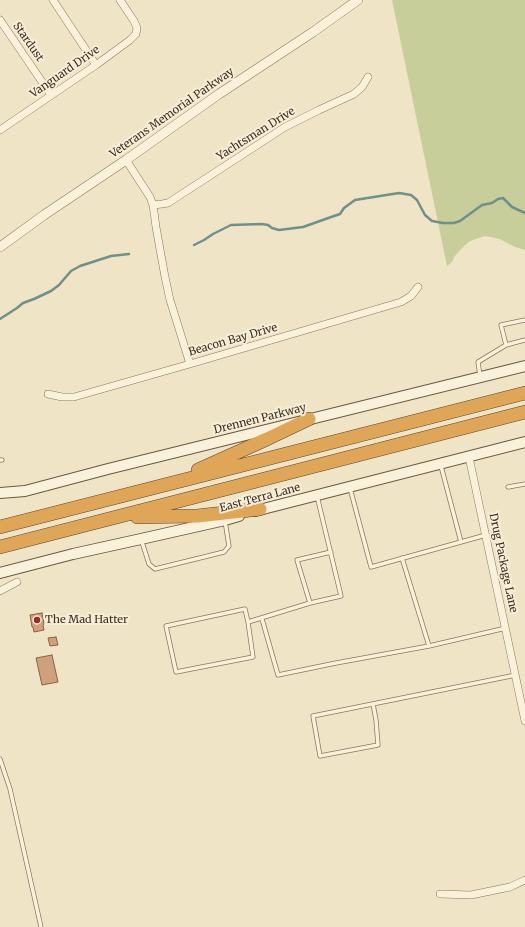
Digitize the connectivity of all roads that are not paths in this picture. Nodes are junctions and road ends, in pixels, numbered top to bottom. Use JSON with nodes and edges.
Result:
{"nodes":[{"id":1,"x":53,"y":0,"type":"edge"},
{"id":2,"x":120,"y":0,"type":"edge"},
{"id":3,"x":358,"y":0,"type":"edge"},
{"id":4,"x":0,"y":20,"type":"edge"},
{"id":5,"x":96,"y":64,"type":"junction"},
{"id":6,"x":368,"y":77,"type":"dead end"},
{"id":7,"x":51,"y":95,"type":"junction"},
{"id":8,"x":0,"y":130,"type":"edge"},
{"id":9,"x":126,"y":160,"type":"junction"},
{"id":10,"x":154,"y":205,"type":"junction"},
{"id":11,"x":0,"y":247,"type":"edge"},
{"id":12,"x":418,"y":287,"type":"dead end"},
{"id":13,"x":525,"y":320,"type":"edge"},
{"id":14,"x":525,"y":340,"type":"edge"},
{"id":15,"x":506,"y":345,"type":"junction"},
{"id":16,"x":190,"y":364,"type":"junction"},
{"id":17,"x":525,"y":366,"type":"edge"},
{"id":18,"x":480,"y":377,"type":"junction"},
{"id":19,"x":525,"y":393,"type":"edge"},
{"id":20,"x":48,"y":394,"type":"dead end"},
{"id":21,"x":525,"y":412,"type":"edge"},
{"id":22,"x":309,"y":419,"type":"junction"},
{"id":23,"x":525,"y":442,"type":"edge"},
{"id":24,"x":469,"y":457,"type":"junction"},
{"id":25,"x":441,"y":464,"type":"junction"},
{"id":26,"x":525,"y":484,"type":"edge"},
{"id":27,"x":163,"y":485,"type":"junction"},
{"id":28,"x":350,"y":487,"type":"junction"},
{"id":29,"x":508,"y":487,"type":"dead end"},
{"id":30,"x":0,"y":494,"type":"edge"},
{"id":31,"x":317,"y":495,"type":"junction"},
{"id":32,"x":260,"y":509,"type":"junction"},
{"id":33,"x":118,"y":517,"type":"junction"},
{"id":34,"x":225,"y":520,"type":"junction"},
{"id":35,"x":0,"y":527,"type":"edge"},
{"id":36,"x":486,"y":535,"type":"junction"},
{"id":37,"x":141,"y":539,"type":"junction"},
{"id":38,"x":461,"y":542,"type":"junction"},
{"id":39,"x":0,"y":547,"type":"edge"},
{"id":40,"x":331,"y":552,"type":"junction"},
{"id":41,"x":402,"y":558,"type":"junction"},
{"id":42,"x":0,"y":573,"type":"edge"},
{"id":43,"x":17,"y":582,"type":"dead end"},
{"id":44,"x":0,"y":591,"type":"edge"},
{"id":45,"x":310,"y":603,"type":"junction"},
{"id":46,"x":262,"y":619,"type":"junction"},
{"id":47,"x":248,"y":622,"type":"junction"},
{"id":48,"x":506,"y":628,"type":"junction"},
{"id":49,"x":429,"y":646,"type":"junction"},
{"id":50,"x":516,"y":675,"type":"junction"},
{"id":51,"x":373,"y":704,"type":"junction"},
{"id":52,"x":525,"y":721,"type":"edge"},
{"id":53,"x":0,"y":759,"type":"edge"},
{"id":54,"x":525,"y":880,"type":"edge"},
{"id":55,"x":440,"y":894,"type":"dead end"},
{"id":56,"x":41,"y":927,"type":"edge"}],
"edges":[{"from":1,"to":5,"type":"street"},
{"from":2,"to":5,"type":"street","name":"Vanguard Drive"},
{"from":3,"to":9,"type":"street","name":"Veterans Memorial Parkway"},
{"from":4,"to":7,"type":"street","name":"Stardust"},
{"from":5,"to":7,"type":"street","name":"Vanguard Drive"},
{"from":6,"to":10,"type":"street","name":"Yachtsman Drive"},
{"from":7,"to":8,"type":"street","name":"Vanguard Drive"},
{"from":9,"to":10,"type":"street"},
{"from":9,"to":11,"type":"street","name":"Veterans Memorial Parkway"},
{"from":10,"to":16,"type":"street"},
{"from":12,"to":16,"type":"street","name":"Beacon Bay Drive"},
{"from":13,"to":15,"type":"lane"},
{"from":14,"to":15,"type":"lane"},
{"from":15,"to":18,"type":"lane"},
{"from":16,"to":20,"type":"street","name":"Beacon Bay Drive"},
{"from":17,"to":18,"type":"main road","name":"Drennen Parkway"},
{"from":18,"to":22,"type":"main road","name":"Drennen Parkway"},
{"from":19,"to":27,"type":"highway"},
{"from":21,"to":33,"type":"highway"},
{"from":22,"to":27,"type":"highway"},
{"from":22,"to":30,"type":"main road","name":"Drennen Parkway"},
{"from":23,"to":24,"type":"main road","name":"East Terra Lane"},
{"from":24,"to":25,"type":"main road","name":"East Terra Lane"},
{"from":24,"to":36,"type":"street","name":"Drug Package Lane"},
{"from":25,"to":28,"type":"main road","name":"East Terra Lane"},
{"from":25,"to":38,"type":"lane"},
{"from":26,"to":29,"type":"lane"},
{"from":27,"to":35,"type":"highway"},
{"from":28,"to":31,"type":"main road","name":"East Terra Lane"},
{"from":28,"to":41,"type":"lane"},
{"from":31,"to":32,"type":"main road","name":"East Terra Lane"},
{"from":31,"to":40,"type":"lane"},
{"from":32,"to":33,"type":"highway"},
{"from":32,"to":34,"type":"main road","name":"East Terra Lane"},
{"from":33,"to":39,"type":"highway"},
{"from":34,"to":37,"type":"main road","name":"East Terra Lane"},
{"from":34,"to":37,"type":"lane"},
{"from":36,"to":38,"type":"lane"},
{"from":36,"to":48,"type":"street","name":"Drug Package Lane"},
{"from":37,"to":42,"type":"main road","name":"East Terra Lane"},
{"from":38,"to":41,"type":"lane"},
{"from":40,"to":45,"type":"lane"},
{"from":40,"to":45,"type":"lane"},
{"from":41,"to":49,"type":"lane"},
{"from":43,"to":44,"type":"street"},
{"from":45,"to":46,"type":"lane"},
{"from":46,"to":47,"type":"lane"},
{"from":46,"to":49,"type":"lane"},
{"from":47,"to":47,"type":"lane"},
{"from":48,"to":49,"type":"lane"},
{"from":48,"to":50,"type":"street","name":"Drug Package Lane"},
{"from":50,"to":51,"type":"lane"},
{"from":50,"to":52,"type":"street","name":"Drug Package Lane"},
{"from":51,"to":51,"type":"lane"},
{"from":53,"to":56,"type":"lane"},
{"from":54,"to":55,"type":"street"}]}
